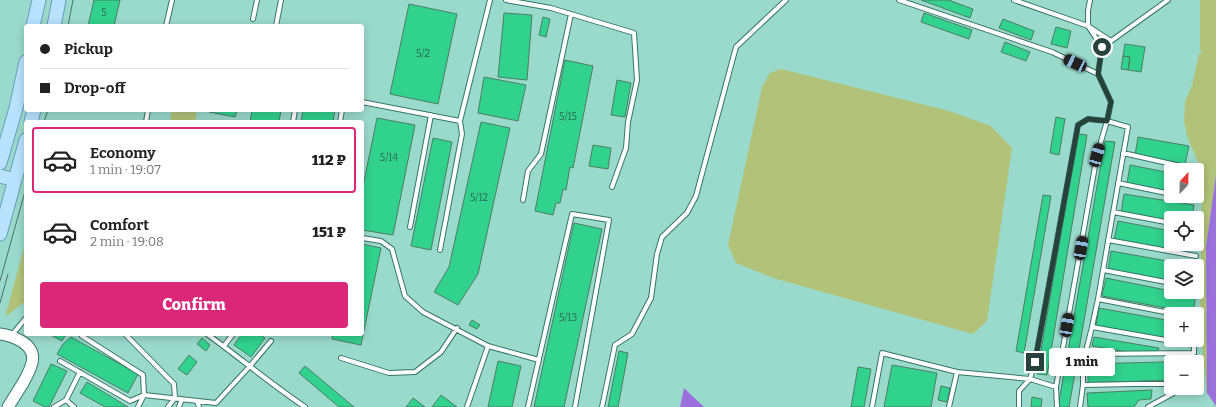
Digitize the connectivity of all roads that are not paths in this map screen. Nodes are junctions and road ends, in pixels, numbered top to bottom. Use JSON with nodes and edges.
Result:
{"nodes":[{"id":1,"x":39,"y":0,"type":"edge"},
{"id":2,"x":59,"y":0,"type":"edge"},
{"id":3,"x":172,"y":0,"type":"edge"},
{"id":4,"x":257,"y":0,"type":"edge"},
{"id":5,"x":281,"y":0,"type":"edge"},
{"id":6,"x":490,"y":0,"type":"edge"},
{"id":7,"x":506,"y":0,"type":"edge"},
{"id":8,"x":786,"y":0,"type":"edge"},
{"id":9,"x":899,"y":0,"type":"edge"},
{"id":10,"x":1014,"y":0,"type":"edge"},
{"id":11,"x":1090,"y":0,"type":"edge"},
{"id":12,"x":1168,"y":0,"type":"edge"},
{"id":13,"x":571,"y":14,"type":"junction"},
{"id":14,"x":253,"y":18,"type":"dead end"},
{"id":15,"x":33,"y":24,"type":"edge"},
{"id":16,"x":54,"y":24,"type":"edge"},
{"id":17,"x":166,"y":24,"type":"edge"},
{"id":18,"x":276,"y":24,"type":"edge"},
{"id":19,"x":1088,"y":26,"type":"junction"},
{"id":20,"x":24,"y":71,"type":"edge"},
{"id":21,"x":1098,"y":74,"type":"junction"},
{"id":22,"x":364,"y":102,"type":"edge"},
{"id":23,"x":431,"y":115,"type":"junction"},
{"id":24,"x":460,"y":121,"type":"junction"},
{"id":25,"x":1107,"y":121,"type":"junction"},
{"id":26,"x":24,"y":147,"type":"edge"},
{"id":27,"x":1123,"y":153,"type":"junction"},
{"id":28,"x":0,"y":163,"type":"edge"},
{"id":29,"x":1167,"y":163,"type":"edge"},
{"id":30,"x":0,"y":176,"type":"edge"},
{"id":31,"x":15,"y":180,"type":"junction"},
{"id":32,"x":1118,"y":183,"type":"junction"},
{"id":33,"x":612,"y":187,"type":"dead end"},
{"id":34,"x":1164,"y":193,"type":"edge"},
{"id":35,"x":523,"y":200,"type":"dead end"},
{"id":36,"x":1113,"y":212,"type":"junction"},
{"id":37,"x":1164,"y":222,"type":"edge"},
{"id":38,"x":410,"y":227,"type":"dead end"},
{"id":39,"x":0,"y":234,"type":"edge"},
{"id":40,"x":364,"y":238,"type":"edge"},
{"id":41,"x":1108,"y":240,"type":"junction"},
{"id":42,"x":440,"y":250,"type":"dead end"},
{"id":43,"x":1196,"y":256,"type":"dead end"},
{"id":44,"x":1103,"y":270,"type":"junction"},
{"id":45,"x":1164,"y":282,"type":"edge"},
{"id":46,"x":1098,"y":299,"type":"junction"},
{"id":47,"x":1164,"y":312,"type":"edge"},
{"id":48,"x":24,"y":320,"type":"edge"},
{"id":49,"x":1092,"y":327,"type":"junction"},
{"id":50,"x":457,"y":328,"type":"junction"},
{"id":51,"x":6,"y":335,"type":"edge"},
{"id":52,"x":82,"y":336,"type":"dead end"},
{"id":53,"x":127,"y":336,"type":"edge"},
{"id":54,"x":210,"y":336,"type":"edge"},
{"id":55,"x":232,"y":336,"type":"edge"},
{"id":56,"x":271,"y":341,"type":"dead end"},
{"id":57,"x":224,"y":346,"type":"junction"},
{"id":58,"x":488,"y":346,"type":"junction"},
{"id":59,"x":1086,"y":354,"type":"junction"},
{"id":60,"x":341,"y":358,"type":"dead end"},
{"id":61,"x":539,"y":360,"type":"junction"},
{"id":62,"x":60,"y":361,"type":"dead end"},
{"id":63,"x":250,"y":366,"type":"junction"},
{"id":64,"x":80,"y":372,"type":"junction"},
{"id":65,"x":958,"y":372,"type":"junction"},
{"id":66,"x":1030,"y":379,"type":"junction"},
{"id":67,"x":1164,"y":384,"type":"edge"},
{"id":68,"x":1083,"y":385,"type":"junction"},
{"id":69,"x":1056,"y":387,"type":"junction"},
{"id":70,"x":144,"y":395,"type":"junction"},
{"id":71,"x":1170,"y":395,"type":"edge"},
{"id":72,"x":175,"y":398,"type":"junction"},
{"id":73,"x":182,"y":399,"type":"junction"},
{"id":74,"x":66,"y":400,"type":"junction"},
{"id":75,"x":197,"y":401,"type":"junction"},
{"id":76,"x":8,"y":407,"type":"edge"},
{"id":77,"x":54,"y":407,"type":"edge"},
{"id":78,"x":74,"y":407,"type":"edge"},
{"id":79,"x":138,"y":407,"type":"edge"},
{"id":80,"x":168,"y":407,"type":"edge"},
{"id":81,"x":179,"y":407,"type":"edge"},
{"id":82,"x":199,"y":407,"type":"edge"},
{"id":83,"x":304,"y":407,"type":"edge"},
{"id":84,"x":467,"y":407,"type":"edge"},
{"id":85,"x":528,"y":407,"type":"edge"},
{"id":86,"x":575,"y":407,"type":"edge"},
{"id":87,"x":602,"y":407,"type":"edge"},
{"id":88,"x":872,"y":407,"type":"edge"},
{"id":89,"x":949,"y":407,"type":"edge"},
{"id":90,"x":1019,"y":407,"type":"edge"},
{"id":91,"x":1057,"y":407,"type":"edge"},
{"id":92,"x":1080,"y":407,"type":"edge"},
{"id":93,"x":1148,"y":407,"type":"edge"}],
"edges":[{"from":1,"to":15,"type":"main road"},
{"from":2,"to":16,"type":"main road"},
{"from":3,"to":17,"type":"lane"},
{"from":4,"to":14,"type":"lane"},
{"from":5,"to":18,"type":"lane"},
{"from":6,"to":24,"type":"lane"},
{"from":7,"to":13,"type":"lane"},
{"from":8,"to":87,"type":"lane"},
{"from":9,"to":21,"type":"lane"},
{"from":10,"to":19,"type":"lane"},
{"from":11,"to":19,"type":"lane"},
{"from":12,"to":19,"type":"lane"},
{"from":13,"to":33,"type":"lane"},
{"from":13,"to":35,"type":"lane"},
{"from":19,"to":21,"type":"lane"},
{"from":20,"to":28,"type":"main road"},
{"from":21,"to":25,"type":"lane"},
{"from":22,"to":23,"type":"lane"},
{"from":23,"to":24,"type":"lane"},
{"from":23,"to":38,"type":"lane"},
{"from":24,"to":42,"type":"lane"},
{"from":25,"to":27,"type":"lane"},
{"from":25,"to":66,"type":"lane"},
{"from":25,"to":69,"type":"lane"},
{"from":26,"to":31,"type":"main road"},
{"from":27,"to":29,"type":"lane"},
{"from":27,"to":32,"type":"lane"},
{"from":30,"to":31,"type":"main road"},
{"from":31,"to":39,"type":"main road"},
{"from":32,"to":34,"type":"lane"},
{"from":32,"to":36,"type":"lane"},
{"from":36,"to":37,"type":"lane"},
{"from":36,"to":41,"type":"lane"},
{"from":40,"to":50,"type":"lane"},
{"from":41,"to":43,"type":"lane"},
{"from":41,"to":44,"type":"lane"},
{"from":44,"to":45,"type":"lane"},
{"from":44,"to":46,"type":"lane"},
{"from":46,"to":47,"type":"lane"},
{"from":46,"to":49,"type":"lane"},
{"from":48,"to":51,"type":"lane"},
{"from":49,"to":59,"type":"lane"},
{"from":49,"to":59,"type":"lane"},
{"from":50,"to":58,"type":"lane"},
{"from":50,"to":60,"type":"lane"},
{"from":51,"to":76,"type":"main road"},
{"from":52,"to":70,"type":"lane"},
{"from":53,"to":72,"type":"lane"},
{"from":54,"to":57,"type":"lane"},
{"from":55,"to":57,"type":"lane"},
{"from":56,"to":63,"type":"lane"},
{"from":57,"to":63,"type":"lane"},
{"from":58,"to":61,"type":"lane"},
{"from":58,"to":84,"type":"lane"},
{"from":59,"to":68,"type":"lane"},
{"from":61,"to":85,"type":"lane"},
{"from":61,"to":86,"type":"lane"},
{"from":62,"to":64,"type":"lane"},
{"from":63,"to":75,"type":"lane"},
{"from":63,"to":83,"type":"lane"},
{"from":64,"to":70,"type":"lane"},
{"from":64,"to":74,"type":"lane"},
{"from":65,"to":66,"type":"lane"},
{"from":65,"to":88,"type":"lane"},
{"from":65,"to":89,"type":"lane"},
{"from":66,"to":69,"type":"lane"},
{"from":66,"to":90,"type":"lane"},
{"from":67,"to":68,"type":"lane"},
{"from":68,"to":92,"type":"lane"},
{"from":69,"to":91,"type":"lane"},
{"from":70,"to":72,"type":"lane"},
{"from":70,"to":79,"type":"lane"},
{"from":71,"to":93,"type":"lane"},
{"from":72,"to":73,"type":"lane"},
{"from":72,"to":80,"type":"lane"},
{"from":73,"to":75,"type":"lane"},
{"from":73,"to":81,"type":"lane"},
{"from":74,"to":77,"type":"lane"},
{"from":74,"to":78,"type":"lane"},
{"from":75,"to":82,"type":"lane"}]}
